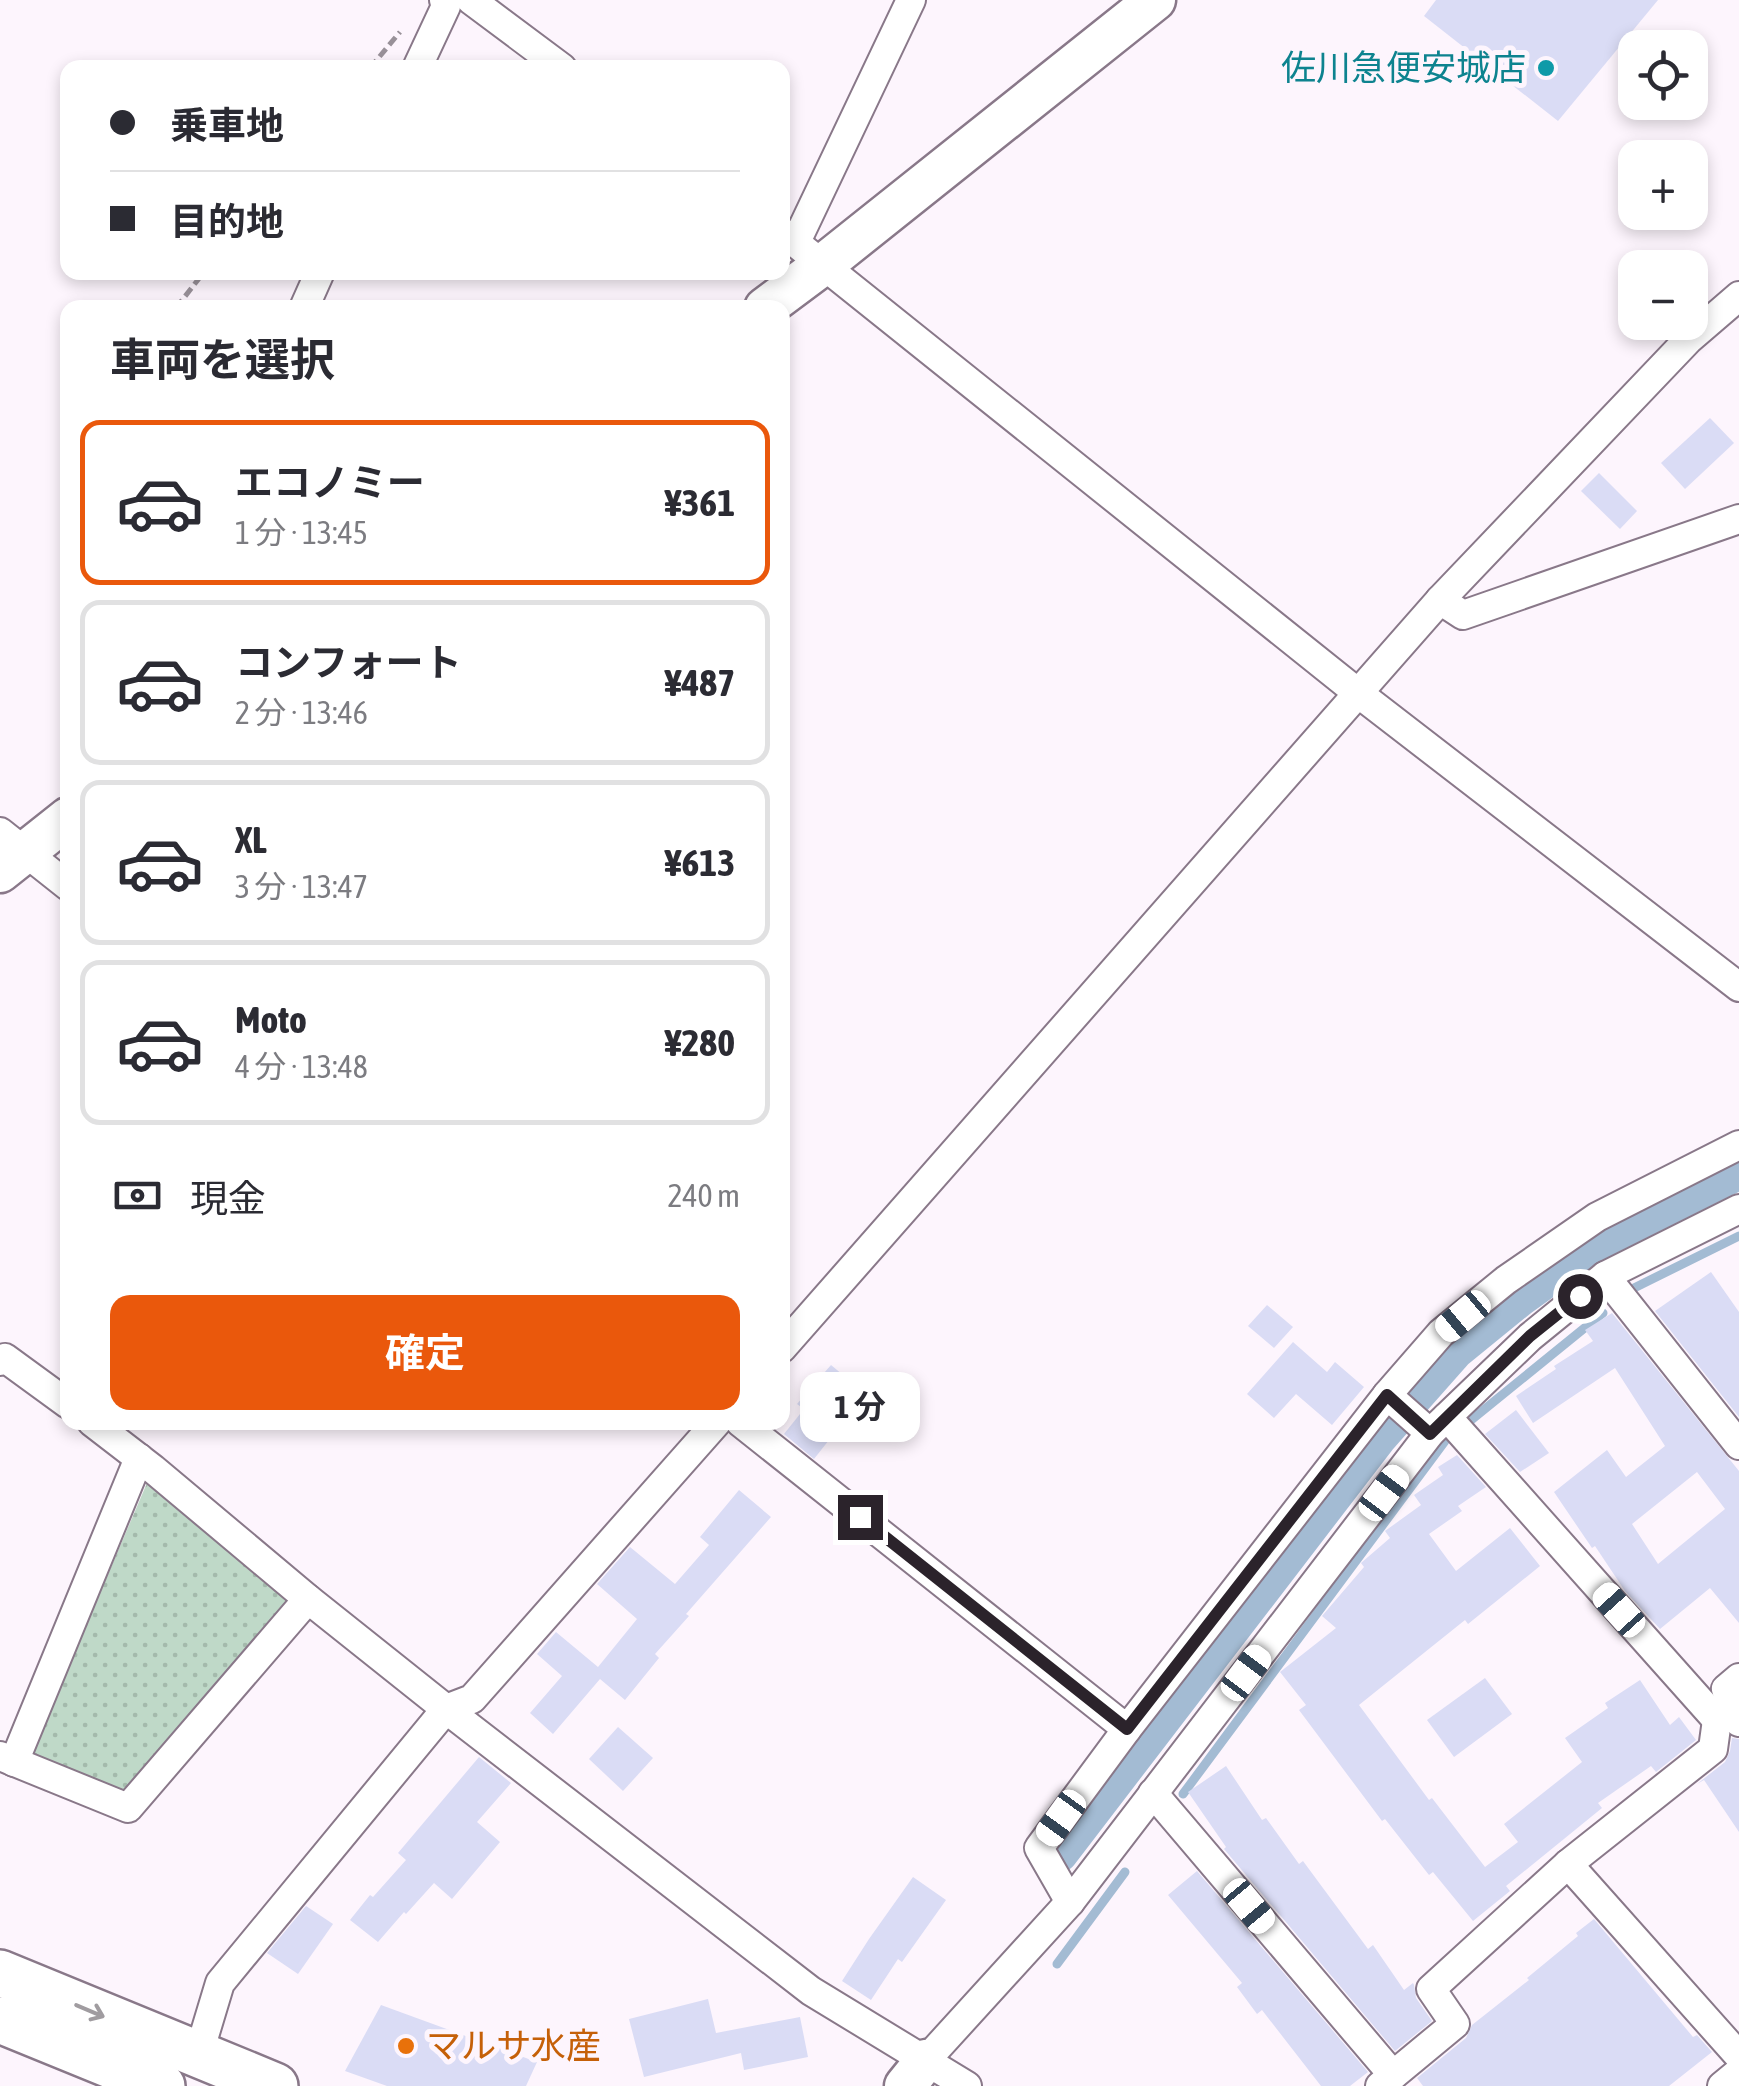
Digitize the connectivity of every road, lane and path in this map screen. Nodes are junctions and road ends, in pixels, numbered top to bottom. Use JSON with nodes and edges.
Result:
{"nodes":[{"id":1,"x":444,"y":0,"type":"edge"},
{"id":2,"x":471,"y":0,"type":"edge"},
{"id":3,"x":910,"y":0,"type":"edge"},
{"id":4,"x":1154,"y":0,"type":"edge"},
{"id":5,"x":404,"y":27,"type":"dead end"},
{"id":6,"x":377,"y":60,"type":"edge"},
{"id":7,"x":421,"y":60,"type":"edge"},
{"id":8,"x":551,"y":60,"type":"edge"},
{"id":9,"x":801,"y":246,"type":"edge"},
{"id":10,"x":198,"y":280,"type":"edge"},
{"id":11,"x":1739,"y":296,"type":"edge"},
{"id":12,"x":182,"y":300,"type":"edge"},
{"id":13,"x":1739,"y":519,"type":"edge"},
{"id":14,"x":1440,"y":600,"type":"junction"},
{"id":15,"x":1358,"y":694,"type":"junction"},
{"id":16,"x":60,"y":823,"type":"edge"},
{"id":17,"x":8,"y":852,"type":"edge"},
{"id":18,"x":60,"y":881,"type":"edge"},
{"id":19,"x":1739,"y":987,"type":"edge"},
{"id":20,"x":1739,"y":1145,"type":"edge"},
{"id":21,"x":1739,"y":1209,"type":"edge"},
{"id":22,"x":1605,"y":1276,"type":"junction"},
{"id":23,"x":790,"y":1339,"type":"edge"},
{"id":24,"x":0,"y":1361,"type":"edge"},
{"id":25,"x":1387,"y":1395,"type":"junction"},
{"id":26,"x":60,"y":1398,"type":"edge"},
{"id":27,"x":1438,"y":1425,"type":"junction"},
{"id":28,"x":103,"y":1430,"type":"edge"},
{"id":29,"x":710,"y":1430,"type":"edge"},
{"id":30,"x":750,"y":1430,"type":"edge"},
{"id":31,"x":1739,"y":1445,"type":"edge"},
{"id":32,"x":140,"y":1458,"type":"junction"},
{"id":33,"x":308,"y":1599,"type":"junction"},
{"id":34,"x":1739,"y":1678,"type":"edge"},
{"id":35,"x":446,"y":1709,"type":"junction"},
{"id":36,"x":1730,"y":1719,"type":"edge"},
{"id":37,"x":1127,"y":1729,"type":"junction"},
{"id":38,"x":7,"y":1759,"type":"edge"},
{"id":39,"x":1153,"y":1793,"type":"junction"},
{"id":40,"x":1568,"y":1864,"type":"junction"},
{"id":41,"x":1070,"y":1902,"type":"junction"},
{"id":42,"x":0,"y":1974,"type":"edge"},
{"id":43,"x":0,"y":2020,"type":"edge"},
{"id":44,"x":198,"y":2056,"type":"junction"},
{"id":45,"x":1739,"y":2056,"type":"edge"},
{"id":46,"x":1739,"y":2072,"type":"edge"},
{"id":47,"x":916,"y":2073,"type":"edge"},
{"id":48,"x":1386,"y":2080,"type":"edge"},
{"id":49,"x":162,"y":2086,"type":"edge"},
{"id":50,"x":275,"y":2086,"type":"edge"},
{"id":51,"x":966,"y":2086,"type":"edge"},
{"id":52,"x":1722,"y":2086,"type":"edge"}],
"edges":[{"from":1,"to":7,"type":"street"},
{"from":2,"to":8,"type":"street"},
{"from":3,"to":9,"type":"street"},
{"from":4,"to":9,"type":"street"},
{"from":5,"to":6,"type":"path"},
{"from":9,"to":15,"type":"street"},
{"from":10,"to":12,"type":"path"},
{"from":11,"to":14,"type":"street"},
{"from":13,"to":14,"type":"street"},
{"from":14,"to":15,"type":"street"},
{"from":15,"to":19,"type":"street"},
{"from":15,"to":23,"type":"street"},
{"from":16,"to":17,"type":"street"},
{"from":17,"to":18,"type":"street"},
{"from":20,"to":25,"type":"street"},
{"from":21,"to":22,"type":"street"},
{"from":22,"to":27,"type":"street"},
{"from":22,"to":31,"type":"street"},
{"from":24,"to":26,"type":"street"},
{"from":25,"to":27,"type":"street"},
{"from":25,"to":37,"type":"street"},
{"from":27,"to":36,"type":"street"},
{"from":27,"to":39,"type":"street"},
{"from":28,"to":32,"type":"street"},
{"from":29,"to":35,"type":"street"},
{"from":30,"to":37,"type":"street"},
{"from":32,"to":33,"type":"street"},
{"from":32,"to":38,"type":"street"},
{"from":33,"to":35,"type":"street"},
{"from":33,"to":38,"type":"street"},
{"from":34,"to":36,"type":"street"},
{"from":35,"to":44,"type":"street"},
{"from":35,"to":47,"type":"street"},
{"from":36,"to":40,"type":"street"},
{"from":37,"to":41,"type":"street"},
{"from":39,"to":41,"type":"street"},
{"from":39,"to":48,"type":"street"},
{"from":40,"to":45,"type":"street"},
{"from":40,"to":48,"type":"street"},
{"from":41,"to":47,"type":"street"},
{"from":42,"to":44,"type":"main road","one_way":true},
{"from":43,"to":49,"type":"main road"},
{"from":44,"to":50,"type":"main road"},
{"from":46,"to":52,"type":"street"},
{"from":47,"to":51,"type":"street"}]}
